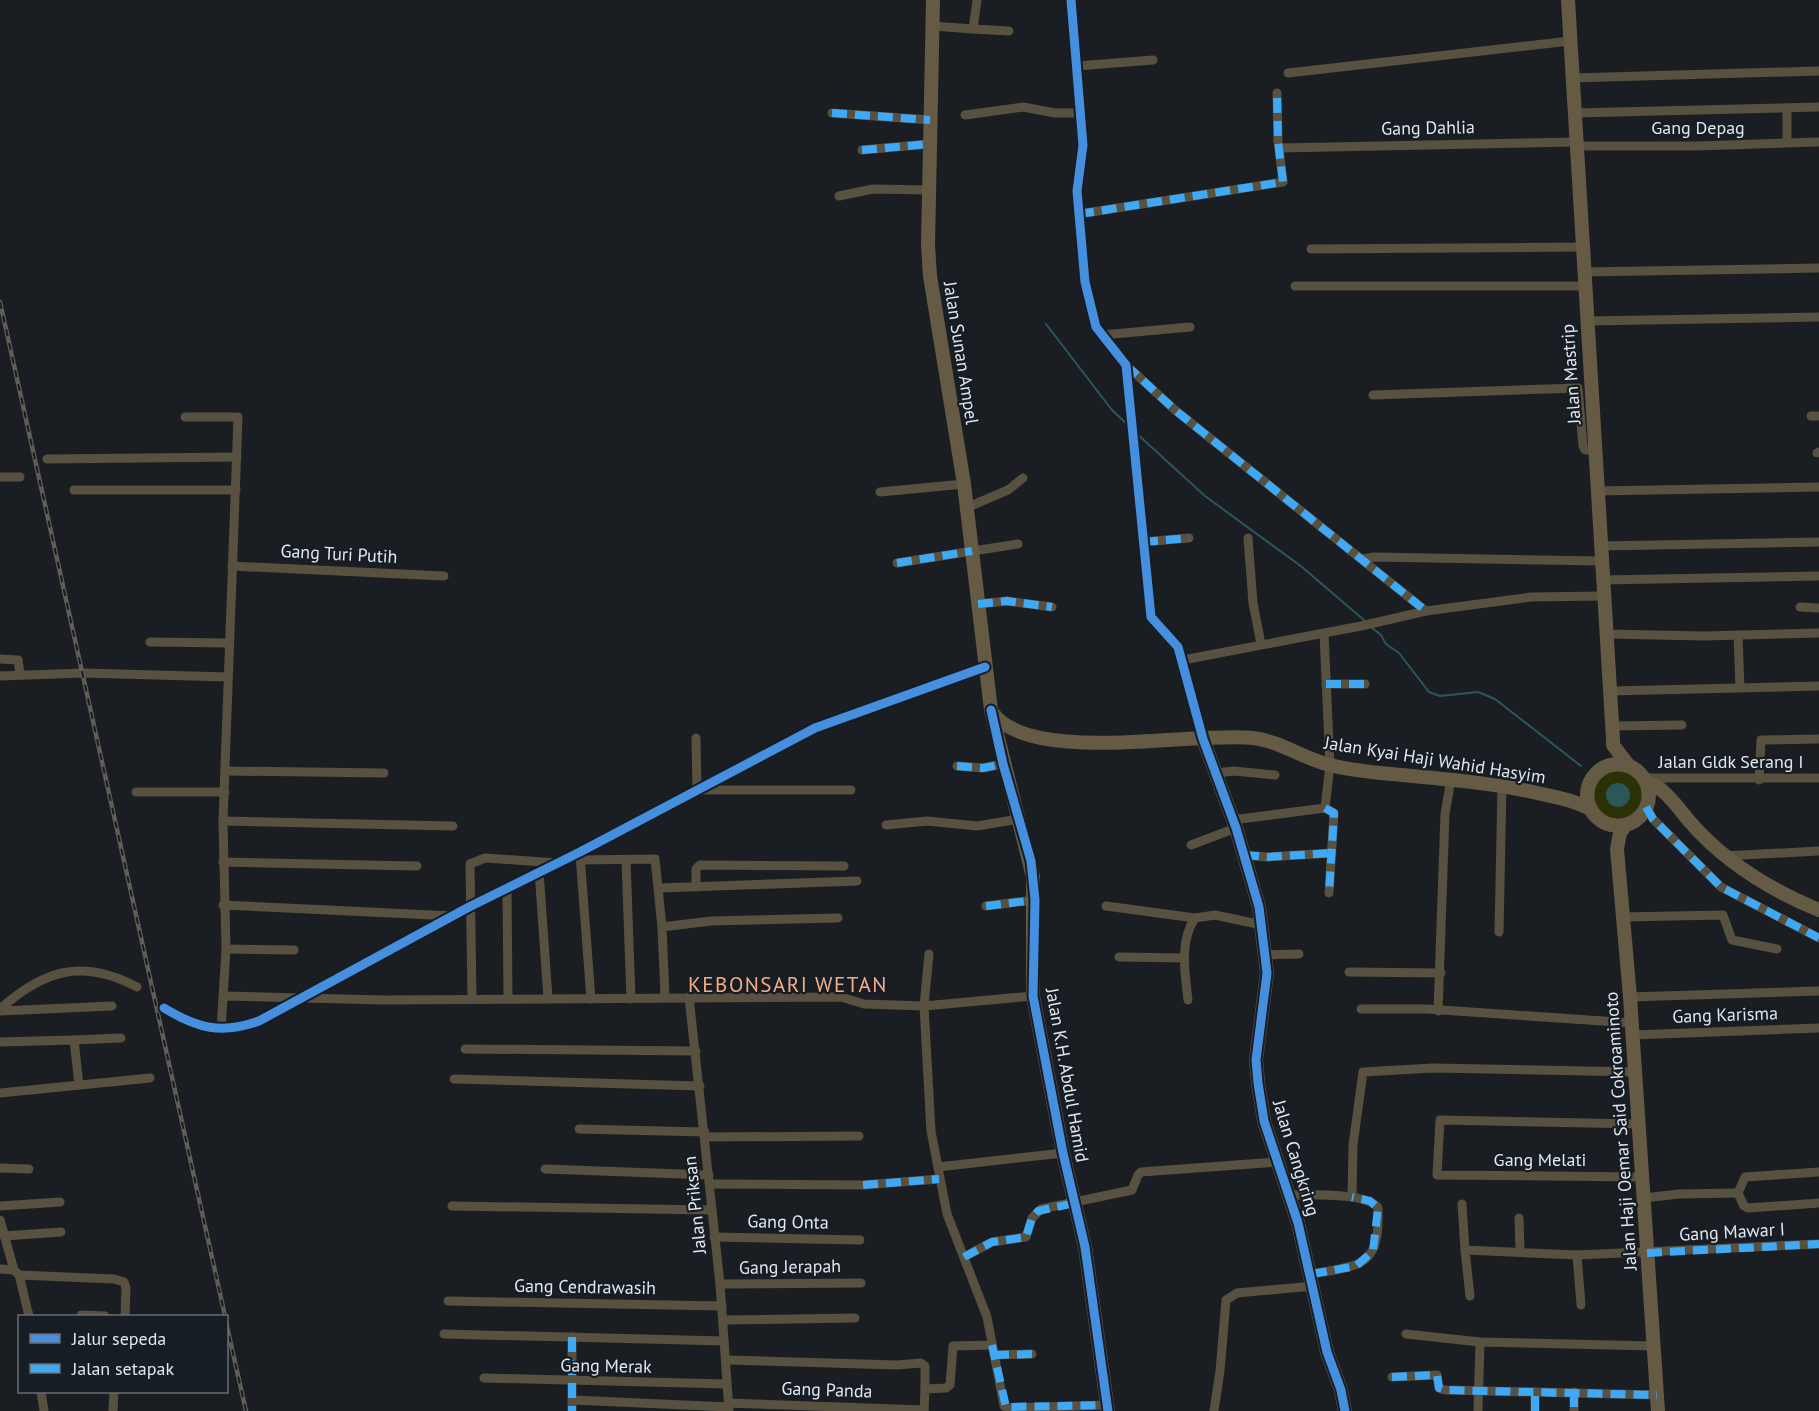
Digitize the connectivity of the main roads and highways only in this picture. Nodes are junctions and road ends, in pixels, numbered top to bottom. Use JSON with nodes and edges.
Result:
{"nodes":[{"id":1,"x":933,"y":0,"type":"edge"},
{"id":2,"x":1568,"y":0,"type":"edge"},
{"id":3,"x":991,"y":710,"type":"junction"},
{"id":4,"x":1017,"y":730,"type":"junction"},
{"id":5,"x":1203,"y":739,"type":"junction"},
{"id":6,"x":1613,"y":745,"type":"junction"},
{"id":7,"x":998,"y":746,"type":"junction"},
{"id":8,"x":1629,"y":766,"type":"junction"},
{"id":9,"x":1601,"y":769,"type":"junction"},
{"id":10,"x":1645,"y":780,"type":"junction"},
{"id":11,"x":1587,"y":790,"type":"junction"},
{"id":12,"x":1668,"y":797,"type":"junction"},
{"id":13,"x":1564,"y":799,"type":"junction"},
{"id":14,"x":1648,"y":803,"type":"junction"},
{"id":15,"x":1590,"y":809,"type":"junction"},
{"id":16,"x":1603,"y":821,"type":"junction"},
{"id":17,"x":1625,"y":826,"type":"junction"},
{"id":18,"x":1617,"y":849,"type":"junction"},
{"id":19,"x":1819,"y":910,"type":"edge"},
{"id":20,"x":1108,"y":1408,"type":"edge"},
{"id":21,"x":1345,"y":1411,"type":"edge"},
{"id":22,"x":1658,"y":1411,"type":"edge"}],
"edges":[{"from":1,"to":3,"type":"main road","name":"Jalan Sunan Ampel"},
{"from":2,"to":6,"type":"main road","name":"Jalan Mastrip"},
{"from":3,"to":4,"type":"main road"},
{"from":3,"to":7,"type":"main road","name":"Jalan K.H. Abdul Hamid"},
{"from":4,"to":5,"type":"main road","name":"Jalan Kyai Haji Wahid Hasyim"},
{"from":4,"to":7,"type":"main road"},
{"from":5,"to":13,"type":"main road","name":"Jalan Kyai Haji Wahid Hasyim"},
{"from":5,"to":21,"type":"main road","name":"Jalan Cangkring"},
{"from":6,"to":8,"type":"main road"},
{"from":6,"to":9,"type":"main road","name":"Jalan Mastrip"},
{"from":7,"to":20,"type":"main road","name":"Jalan K.H. Abdul Hamid"},
{"from":8,"to":9,"type":"main road"},
{"from":8,"to":10,"type":"main road"},
{"from":9,"to":11,"type":"main road","name":"Jalan Mastrip"},
{"from":10,"to":12,"type":"main road"},
{"from":10,"to":14,"type":"main road"},
{"from":11,"to":13,"type":"main road","name":"Jalan Kyai Haji Wahid Hasyim"},
{"from":11,"to":15,"type":"main road"},
{"from":12,"to":14,"type":"main road"},
{"from":12,"to":19,"type":"main road"},
{"from":13,"to":15,"type":"main road","name":"Jalan Kyai Haji Wahid Hasyim"},
{"from":14,"to":17,"type":"main road"},
{"from":15,"to":16,"type":"main road"},
{"from":16,"to":17,"type":"main road"},
{"from":16,"to":18,"type":"main road"},
{"from":17,"to":18,"type":"main road"},
{"from":18,"to":22,"type":"main road","name":"Jalan Haji Oemar Said Cokroaminoto"}]}
